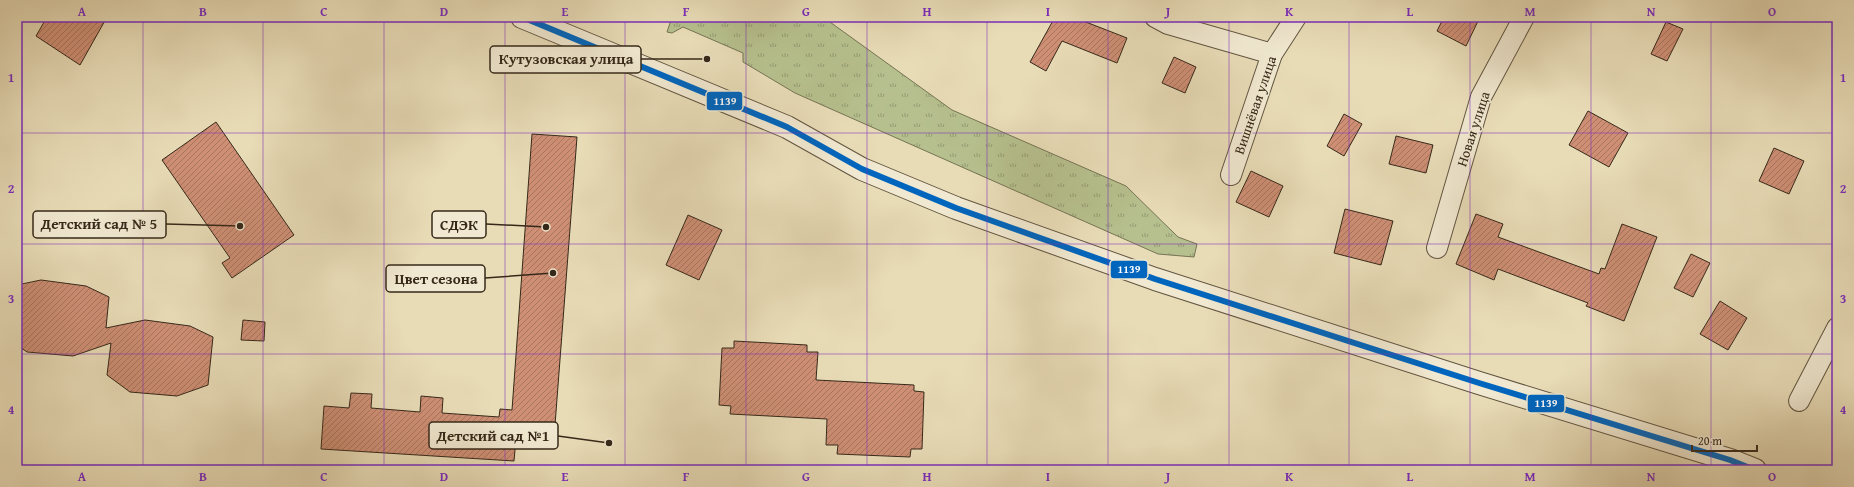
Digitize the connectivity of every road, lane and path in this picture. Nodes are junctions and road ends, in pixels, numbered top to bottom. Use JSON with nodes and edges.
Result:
{"nodes":[{"id":1,"x":522,"y":17,"type":"edge"},
{"id":2,"x":1155,"y":17,"type":"edge"},
{"id":3,"x":1296,"y":17,"type":"edge"},
{"id":4,"x":1524,"y":17,"type":"edge"},
{"id":5,"x":1272,"y":54,"type":"junction"},
{"id":6,"x":1231,"y":175,"type":"dead end"},
{"id":7,"x":1437,"y":248,"type":"dead end"},
{"id":8,"x":1837,"y":328,"type":"edge"},
{"id":9,"x":1799,"y":401,"type":"dead end"},
{"id":10,"x":1755,"y":470,"type":"edge"}],
"edges":[{"from":1,"to":10,"type":"street"},
{"from":2,"to":5,"type":"street"},
{"from":3,"to":5,"type":"street","name":"Вишнёвая улица"},
{"from":4,"to":7,"type":"street","name":"Новая улица"},
{"from":5,"to":6,"type":"street","name":"Вишнёвая улица"},
{"from":8,"to":9,"type":"street"}]}
